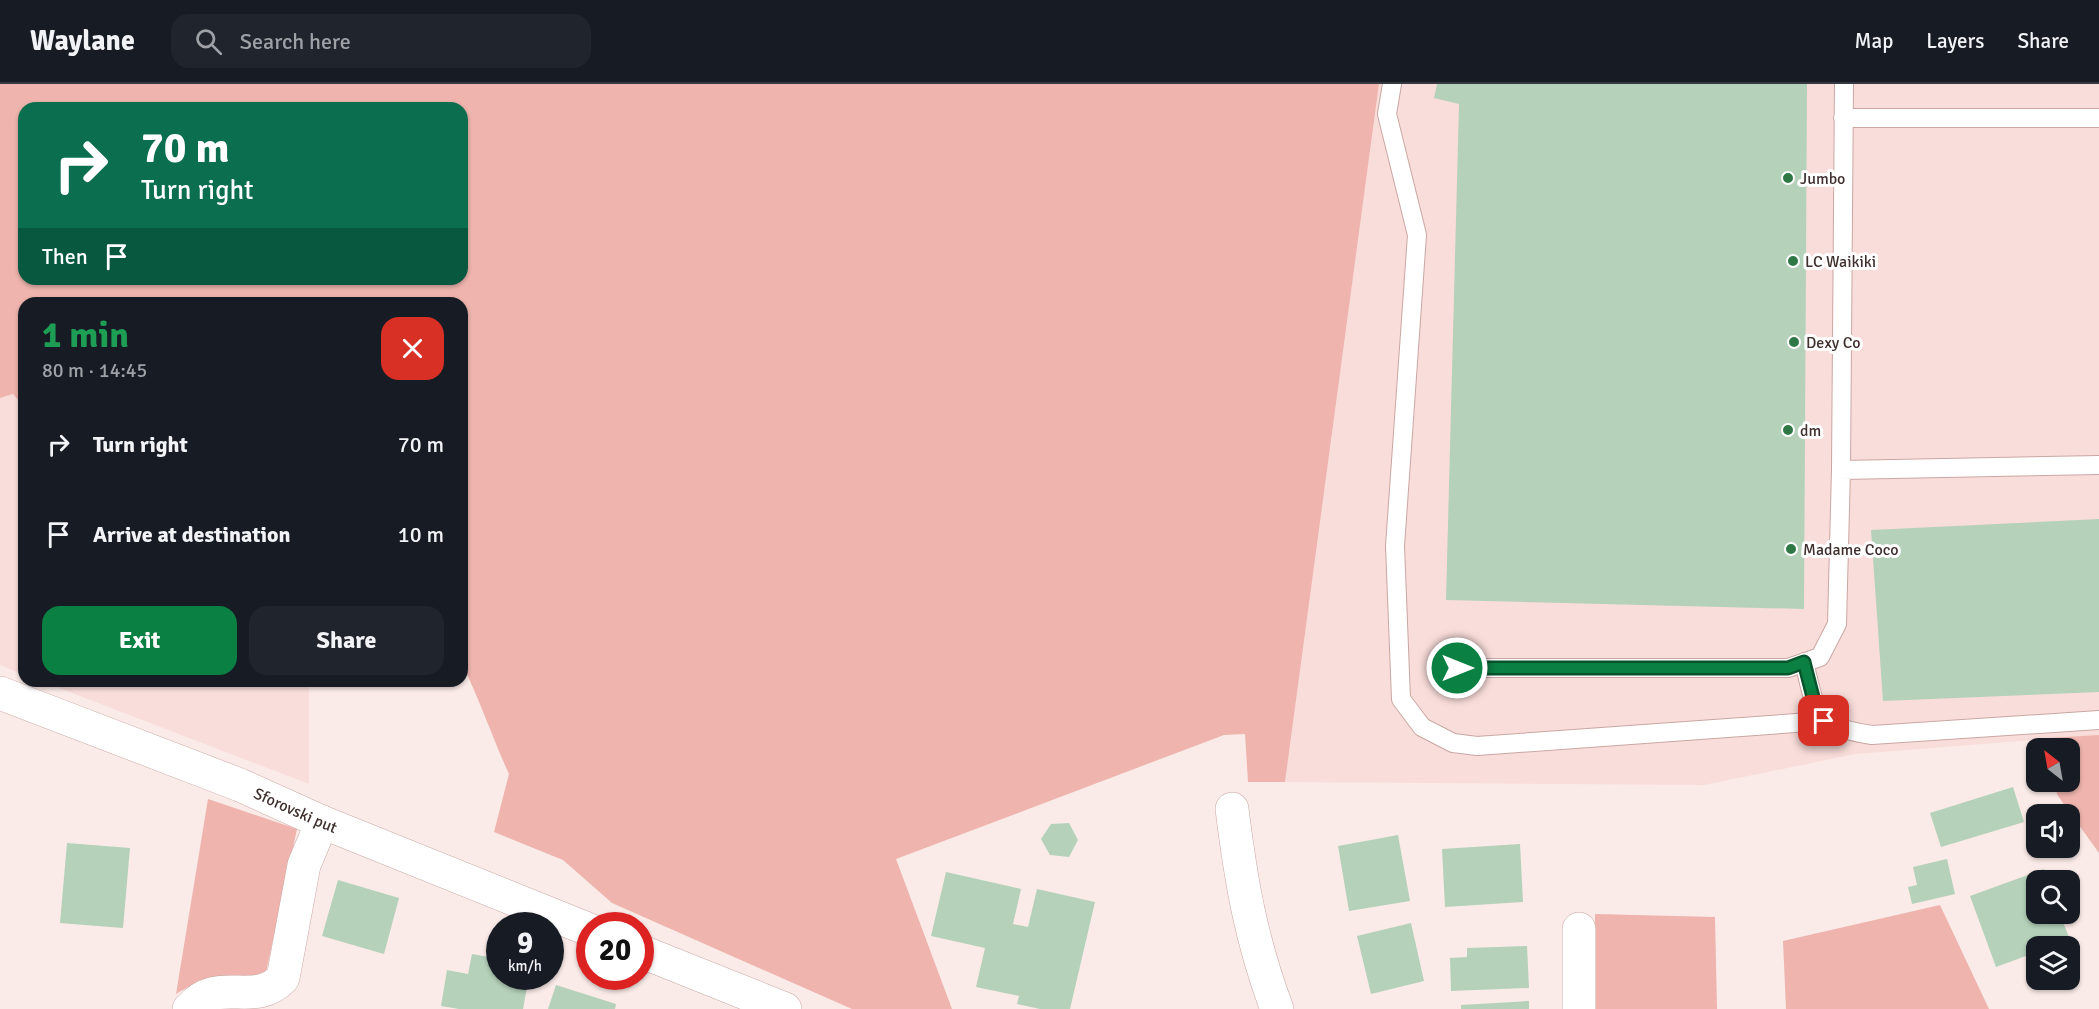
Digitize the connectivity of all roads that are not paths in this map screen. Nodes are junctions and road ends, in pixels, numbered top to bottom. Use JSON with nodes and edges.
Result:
{"nodes":[{"id":1,"x":1392,"y":84,"type":"edge"},
{"id":2,"x":1844,"y":84,"type":"edge"},
{"id":3,"x":1843,"y":118,"type":"junction"},
{"id":4,"x":2099,"y":118,"type":"edge"},
{"id":5,"x":2099,"y":465,"type":"edge"},
{"id":6,"x":1841,"y":470,"type":"junction"},
{"id":7,"x":1804,"y":662,"type":"junction"},
{"id":8,"x":1457,"y":668,"type":"dead end"},
{"id":9,"x":0,"y":693,"type":"edge"},
{"id":10,"x":2099,"y":720,"type":"edge"},
{"id":11,"x":1824,"y":721,"type":"junction"},
{"id":12,"x":1232,"y":809,"type":"dead end"},
{"id":13,"x":322,"y":822,"type":"junction"},
{"id":14,"x":576,"y":924,"type":"edge"},
{"id":15,"x":1579,"y":929,"type":"dead end"},
{"id":16,"x":654,"y":957,"type":"edge"},
{"id":17,"x":189,"y":1009,"type":"edge"},
{"id":18,"x":785,"y":1009,"type":"edge"},
{"id":19,"x":1277,"y":1009,"type":"edge"},
{"id":20,"x":1579,"y":1009,"type":"edge"}],
"edges":[{"from":1,"to":11,"type":"lane"},
{"from":2,"to":3,"type":"lane"},
{"from":3,"to":4,"type":"lane"},
{"from":3,"to":6,"type":"lane"},
{"from":5,"to":6,"type":"lane"},
{"from":6,"to":7,"type":"lane"},
{"from":7,"to":8,"type":"lane"},
{"from":7,"to":11,"type":"lane"},
{"from":9,"to":13,"type":"street","name":"Sforovski put"},
{"from":10,"to":11,"type":"lane"},
{"from":12,"to":19,"type":"street"},
{"from":13,"to":14,"type":"street","name":"Sforovski put"},
{"from":13,"to":17,"type":"street"},
{"from":15,"to":20,"type":"street"},
{"from":16,"to":18,"type":"street"}]}
